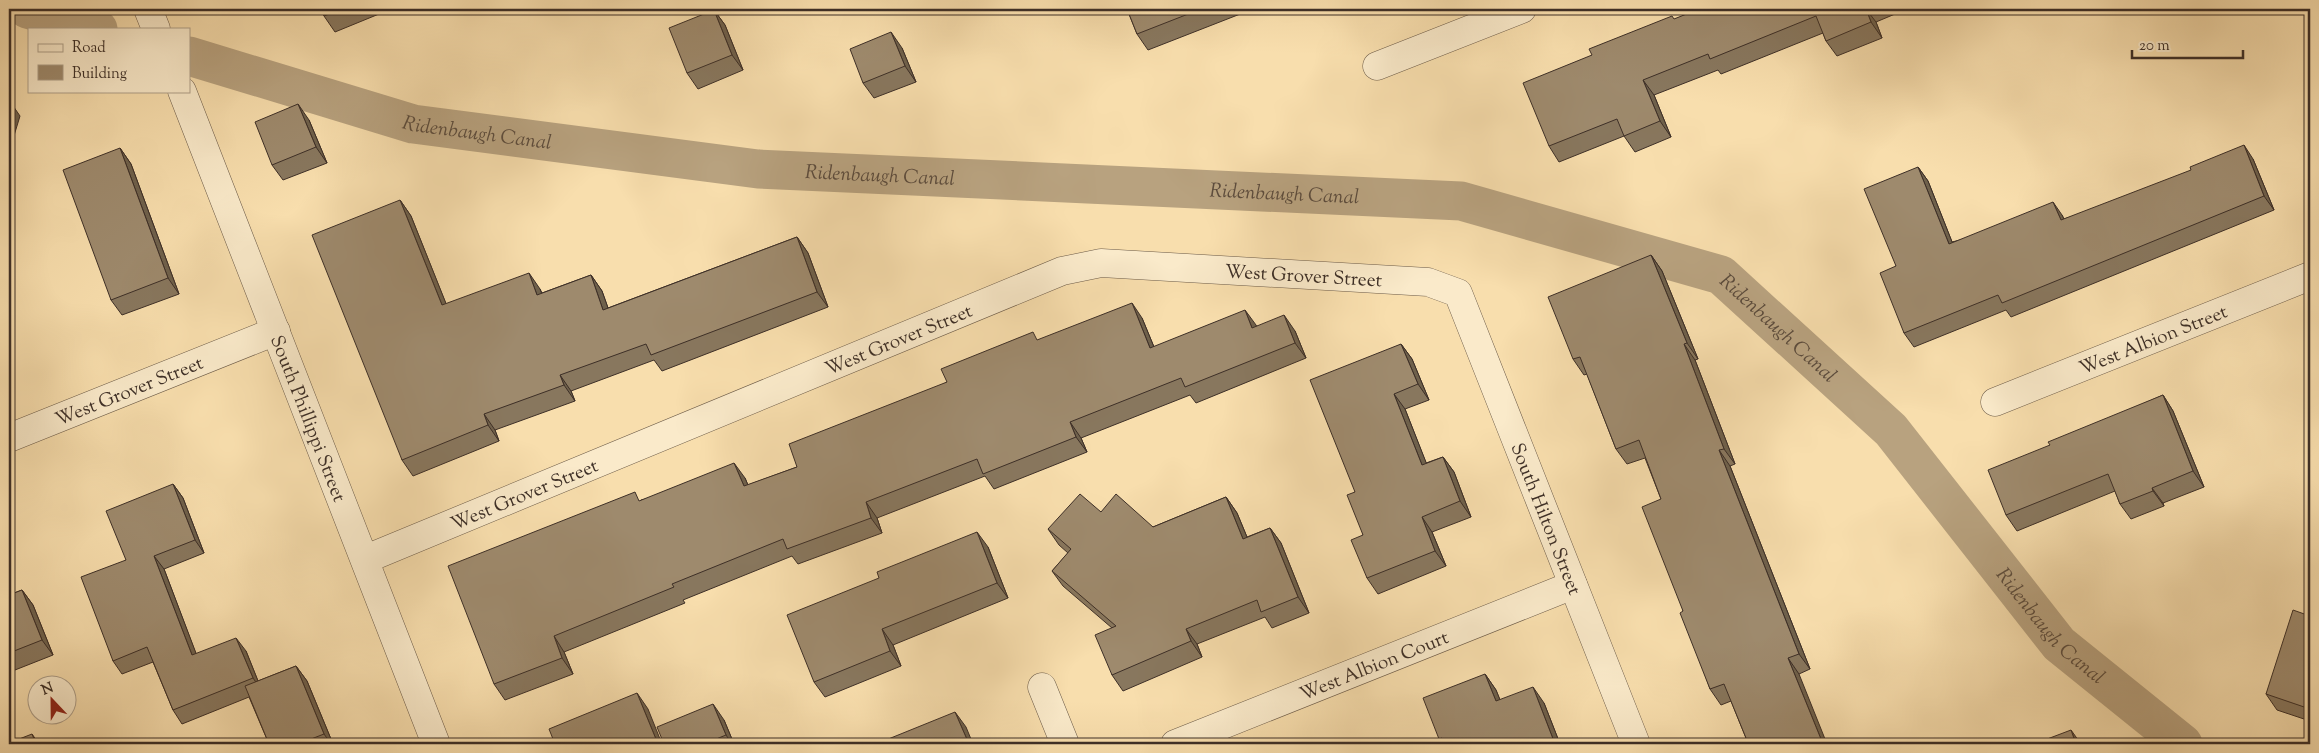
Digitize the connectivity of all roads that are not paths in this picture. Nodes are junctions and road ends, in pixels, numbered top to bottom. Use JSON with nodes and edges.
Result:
{"nodes":[{"id":1,"x":148,"y":9,"type":"edge"},
{"id":2,"x":1522,"y":9,"type":"edge"},
{"id":3,"x":156,"y":28,"type":"edge"},
{"id":4,"x":1377,"y":66,"type":"dead end"},
{"id":5,"x":183,"y":92,"type":"edge"},
{"id":6,"x":2310,"y":276,"type":"edge"},
{"id":7,"x":1458,"y":293,"type":"joint"},
{"id":8,"x":276,"y":331,"type":"junction"},
{"id":9,"x":1995,"y":402,"type":"dead end"},
{"id":10,"x":9,"y":438,"type":"edge"},
{"id":11,"x":366,"y":559,"type":"junction"},
{"id":12,"x":1573,"y":586,"type":"junction"},
{"id":13,"x":1042,"y":687,"type":"dead end"},
{"id":14,"x":436,"y":744,"type":"edge"},
{"id":15,"x":1065,"y":744,"type":"edge"},
{"id":16,"x":1174,"y":744,"type":"edge"},
{"id":17,"x":1636,"y":744,"type":"edge"}],
"edges":[{"from":1,"to":3,"type":"street"},
{"from":2,"to":4,"type":"street"},
{"from":5,"to":8,"type":"street","name":"South Phillippi Street"},
{"from":6,"to":9,"type":"street","name":"West Albion Street"},
{"from":7,"to":11,"type":"street","name":"West Grover Street"},
{"from":7,"to":12,"type":"street","name":"South Hilton Street"},
{"from":8,"to":10,"type":"street","name":"West Grover Street"},
{"from":8,"to":11,"type":"street","name":"South Phillippi Street"},
{"from":11,"to":14,"type":"street","name":"South Phillippi Street"},
{"from":12,"to":16,"type":"street","name":"West Albion Court"},
{"from":12,"to":17,"type":"street","name":"South Hilton Street"},
{"from":13,"to":15,"type":"street"}]}
